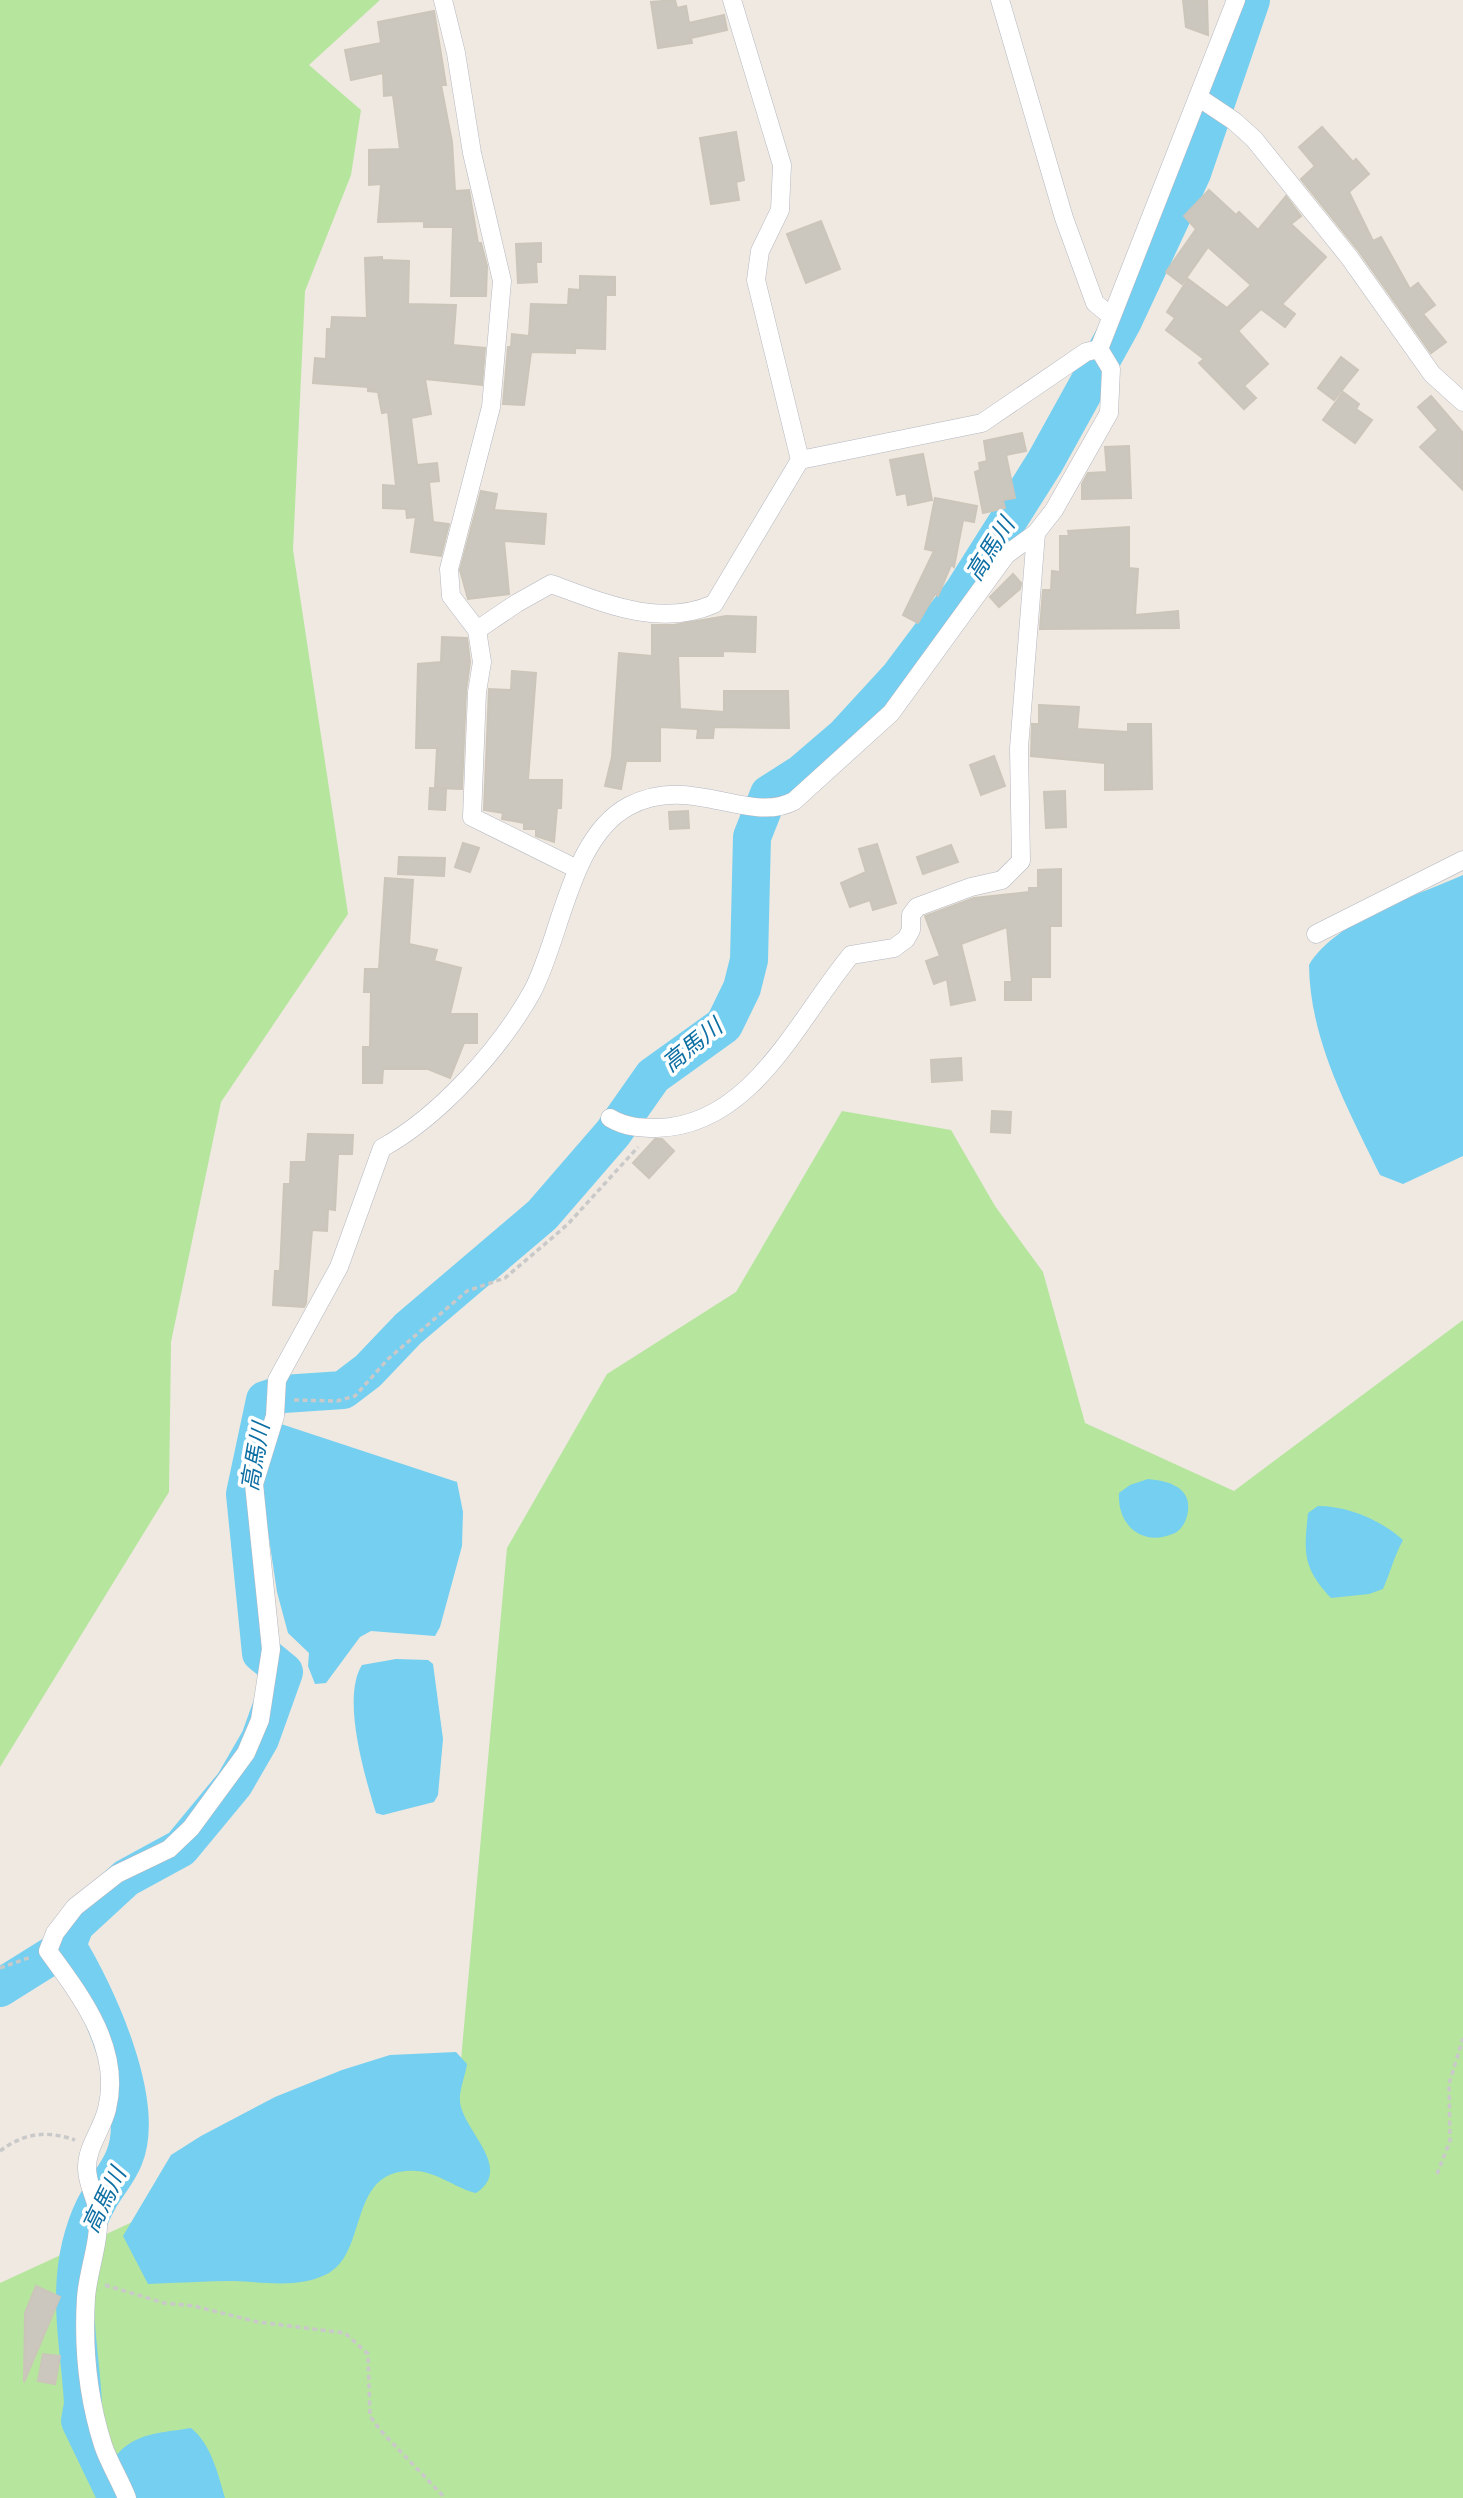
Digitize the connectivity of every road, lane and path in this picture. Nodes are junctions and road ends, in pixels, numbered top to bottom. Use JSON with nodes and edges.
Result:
{"nodes":[{"id":1,"x":443,"y":0,"type":"edge"},
{"id":2,"x":732,"y":0,"type":"edge"},
{"id":3,"x":1000,"y":0,"type":"edge"},
{"id":4,"x":1236,"y":0,"type":"edge"},
{"id":5,"x":1198,"y":97,"type":"junction"},
{"id":6,"x":1111,"y":316,"type":"junction"},
{"id":7,"x":1099,"y":349,"type":"junction"},
{"id":8,"x":1463,"y":402,"type":"edge"},
{"id":9,"x":800,"y":460,"type":"junction"},
{"id":10,"x":1036,"y":533,"type":"junction"},
{"id":11,"x":477,"y":630,"type":"junction"},
{"id":12,"x":1463,"y":860,"type":"edge"},
{"id":13,"x":577,"y":869,"type":"junction"},
{"id":14,"x":1316,"y":934,"type":"dead end"},
{"id":15,"x":610,"y":1118,"type":"dead end"},
{"id":16,"x":660,"y":1128,"type":"junction"},
{"id":17,"x":274,"y":1401,"type":"junction"},
{"id":18,"x":48,"y":1951,"type":"junction"},
{"id":19,"x":0,"y":1968,"type":"edge"},
{"id":20,"x":1463,"y":2038,"type":"edge"},
{"id":21,"x":90,"y":2146,"type":"junction"},
{"id":22,"x":0,"y":2151,"type":"edge"},
{"id":23,"x":1437,"y":2174,"type":"dead end"},
{"id":24,"x":89,"y":2280,"type":"junction"},
{"id":25,"x":127,"y":2498,"type":"edge"},
{"id":26,"x":445,"y":2498,"type":"edge"}],
"edges":[{"from":1,"to":11,"type":"street"},
{"from":2,"to":9,"type":"street"},
{"from":3,"to":6,"type":"street"},
{"from":4,"to":5,"type":"street"},
{"from":5,"to":6,"type":"street"},
{"from":5,"to":8,"type":"street"},
{"from":6,"to":7,"type":"street"},
{"from":7,"to":9,"type":"street"},
{"from":7,"to":10,"type":"street"},
{"from":9,"to":11,"type":"street"},
{"from":10,"to":13,"type":"street"},
{"from":10,"to":16,"type":"street"},
{"from":11,"to":13,"type":"street"},
{"from":12,"to":14,"type":"street"},
{"from":13,"to":17,"type":"street"},
{"from":15,"to":16,"type":"street"},
{"from":16,"to":17,"type":"path"},
{"from":17,"to":18,"type":"street"},
{"from":18,"to":19,"type":"path"},
{"from":18,"to":21,"type":"street"},
{"from":20,"to":23,"type":"path"},
{"from":21,"to":22,"type":"path"},
{"from":21,"to":24,"type":"street"},
{"from":24,"to":25,"type":"street"},
{"from":24,"to":26,"type":"path"}]}
